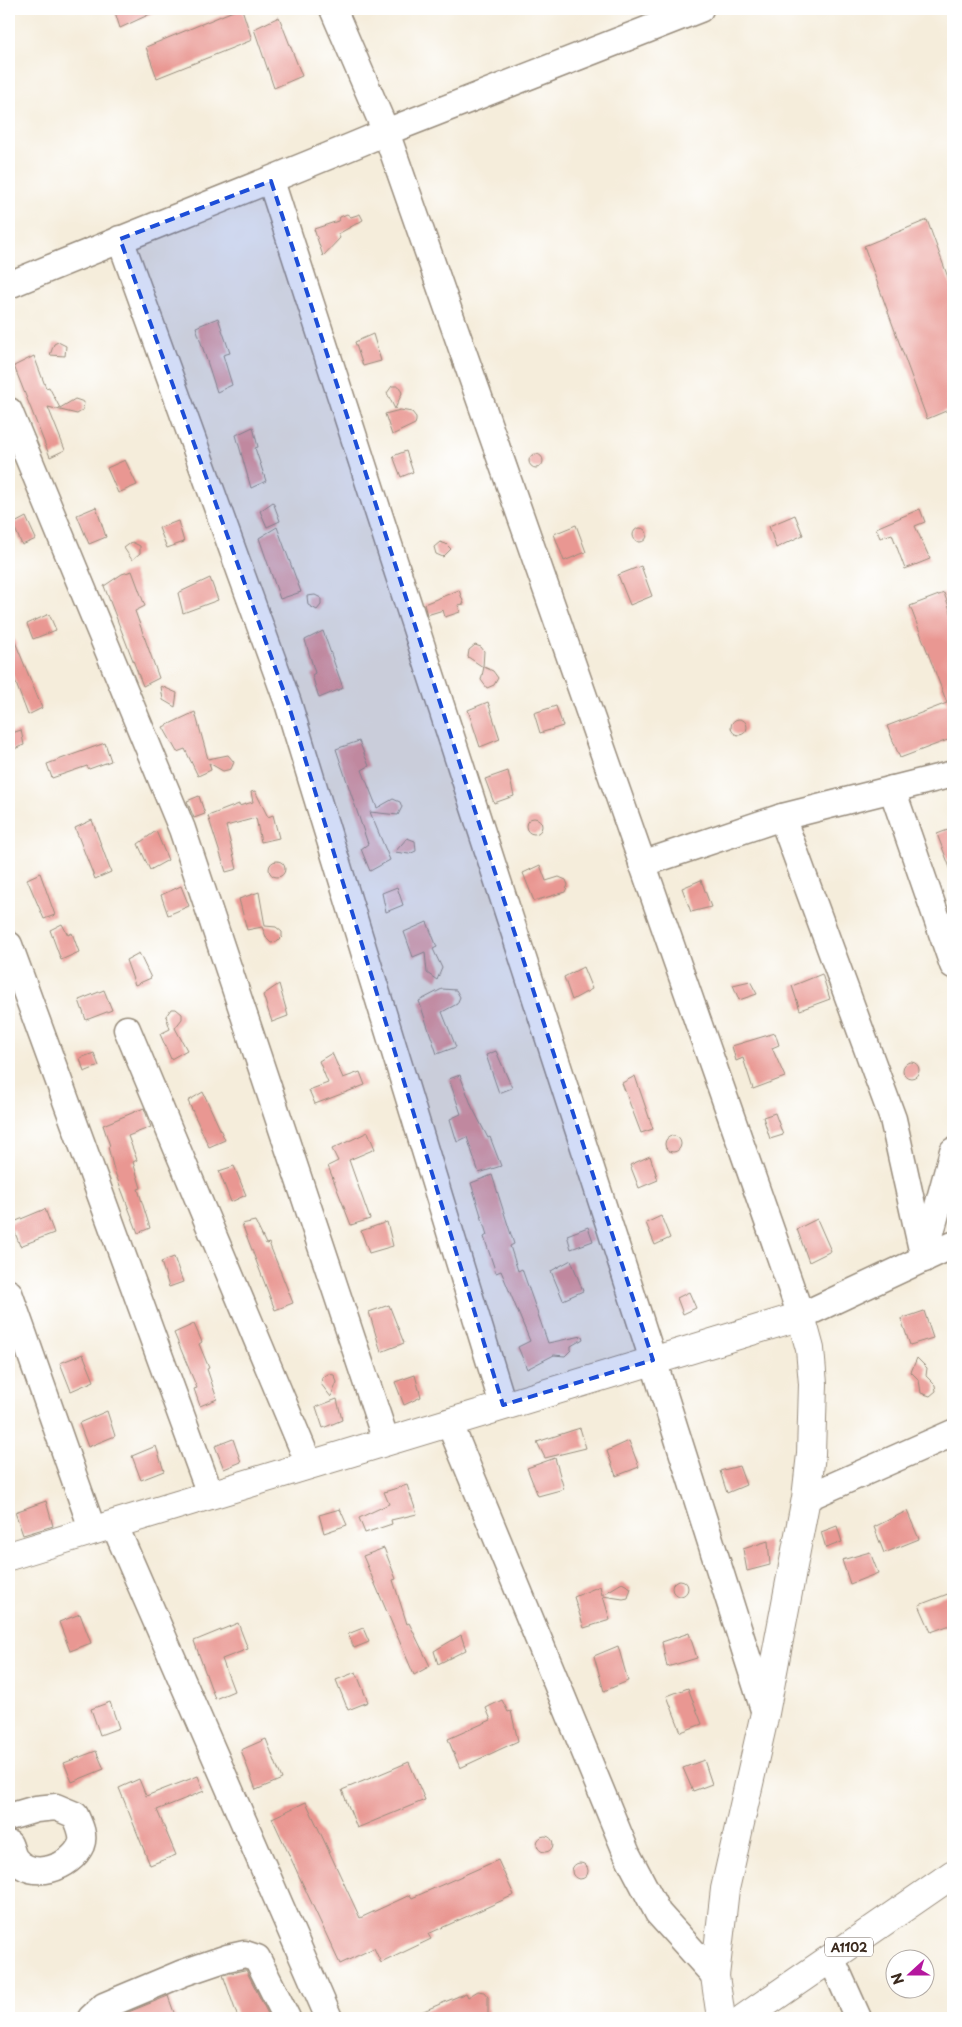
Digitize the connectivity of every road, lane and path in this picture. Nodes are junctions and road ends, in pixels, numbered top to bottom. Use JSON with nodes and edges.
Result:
{"nodes":[{"id":1,"x":333,"y":9,"type":"edge"},
{"id":2,"x":700,"y":9,"type":"edge"},
{"id":3,"x":386,"y":132,"type":"junction"},
{"id":4,"x":271,"y":181,"type":"junction"},
{"id":5,"x":120,"y":239,"type":"junction"},
{"id":6,"x":9,"y":285,"type":"edge"},
{"id":7,"x":9,"y":411,"type":"edge"},
{"id":8,"x":953,"y":774,"type":"edge"},
{"id":9,"x":892,"y":789,"type":"junction"},
{"id":10,"x":782,"y":817,"type":"junction"},
{"id":11,"x":642,"y":864,"type":"junction"},
{"id":12,"x":9,"y":945,"type":"edge"},
{"id":13,"x":953,"y":965,"type":"edge"},
{"id":14,"x":127,"y":1030,"type":"dead end"},
{"id":15,"x":953,"y":1150,"type":"edge"},
{"id":16,"x":953,"y":1245,"type":"edge"},
{"id":17,"x":924,"y":1260,"type":"junction"},
{"id":18,"x":9,"y":1293,"type":"edge"},
{"id":19,"x":801,"y":1316,"type":"junction"},
{"id":20,"x":653,"y":1360,"type":"junction"},
{"id":21,"x":503,"y":1405,"type":"junction"},
{"id":22,"x":449,"y":1422,"type":"junction"},
{"id":23,"x":953,"y":1433,"type":"edge"},
{"id":24,"x":386,"y":1441,"type":"junction"},
{"id":25,"x":309,"y":1464,"type":"junction"},
{"id":26,"x":210,"y":1494,"type":"junction"},
{"id":27,"x":806,"y":1498,"type":"junction"},
{"id":28,"x":103,"y":1528,"type":"junction"},
{"id":29,"x":9,"y":1556,"type":"edge"},
{"id":30,"x":765,"y":1713,"type":"junction"},
{"id":31,"x":9,"y":1817,"type":"edge"},
{"id":32,"x":9,"y":1844,"type":"edge"},
{"id":33,"x":953,"y":1874,"type":"edge"},
{"id":34,"x":832,"y":1960,"type":"junction"},
{"id":35,"x":715,"y":1976,"type":"junction"},
{"id":36,"x":91,"y":2018,"type":"edge"},
{"id":37,"x":287,"y":2018,"type":"edge"},
{"id":38,"x":329,"y":2018,"type":"edge"},
{"id":39,"x":721,"y":2018,"type":"edge"},
{"id":40,"x":744,"y":2018,"type":"edge"},
{"id":41,"x":858,"y":2018,"type":"edge"}],
"edges":[{"from":1,"to":3,"type":"street"},
{"from":2,"to":3,"type":"street"},
{"from":3,"to":4,"type":"street"},
{"from":3,"to":11,"type":"street"},
{"from":4,"to":5,"type":"street"},
{"from":4,"to":20,"type":"street"},
{"from":5,"to":6,"type":"street"},
{"from":5,"to":21,"type":"street"},
{"from":7,"to":24,"type":"street"},
{"from":8,"to":9,"type":"street"},
{"from":9,"to":10,"type":"street"},
{"from":9,"to":13,"type":"street"},
{"from":10,"to":11,"type":"street"},
{"from":10,"to":17,"type":"street"},
{"from":11,"to":19,"type":"street"},
{"from":12,"to":26,"type":"street"},
{"from":14,"to":25,"type":"street"},
{"from":15,"to":17,"type":"street"},
{"from":16,"to":17,"type":"street"},
{"from":17,"to":19,"type":"street"},
{"from":18,"to":28,"type":"street"},
{"from":19,"to":20,"type":"main road"},
{"from":19,"to":27,"type":"main road"},
{"from":20,"to":21,"type":"main road"},
{"from":20,"to":30,"type":"street"},
{"from":21,"to":22,"type":"main road"},
{"from":22,"to":24,"type":"main road"},
{"from":22,"to":35,"type":"street"},
{"from":23,"to":27,"type":"street"},
{"from":24,"to":25,"type":"main road"},
{"from":25,"to":26,"type":"main road"},
{"from":26,"to":28,"type":"main road"},
{"from":27,"to":30,"type":"main road"},
{"from":28,"to":29,"type":"main road"},
{"from":28,"to":38,"type":"street"},
{"from":30,"to":35,"type":"main road"},
{"from":31,"to":32,"type":"street"},
{"from":33,"to":34,"type":"main road","number":"A1102"},
{"from":34,"to":40,"type":"main road","number":"A1102"},
{"from":34,"to":41,"type":"street"},
{"from":35,"to":39,"type":"main road"},
{"from":36,"to":37,"type":"street"}]}
